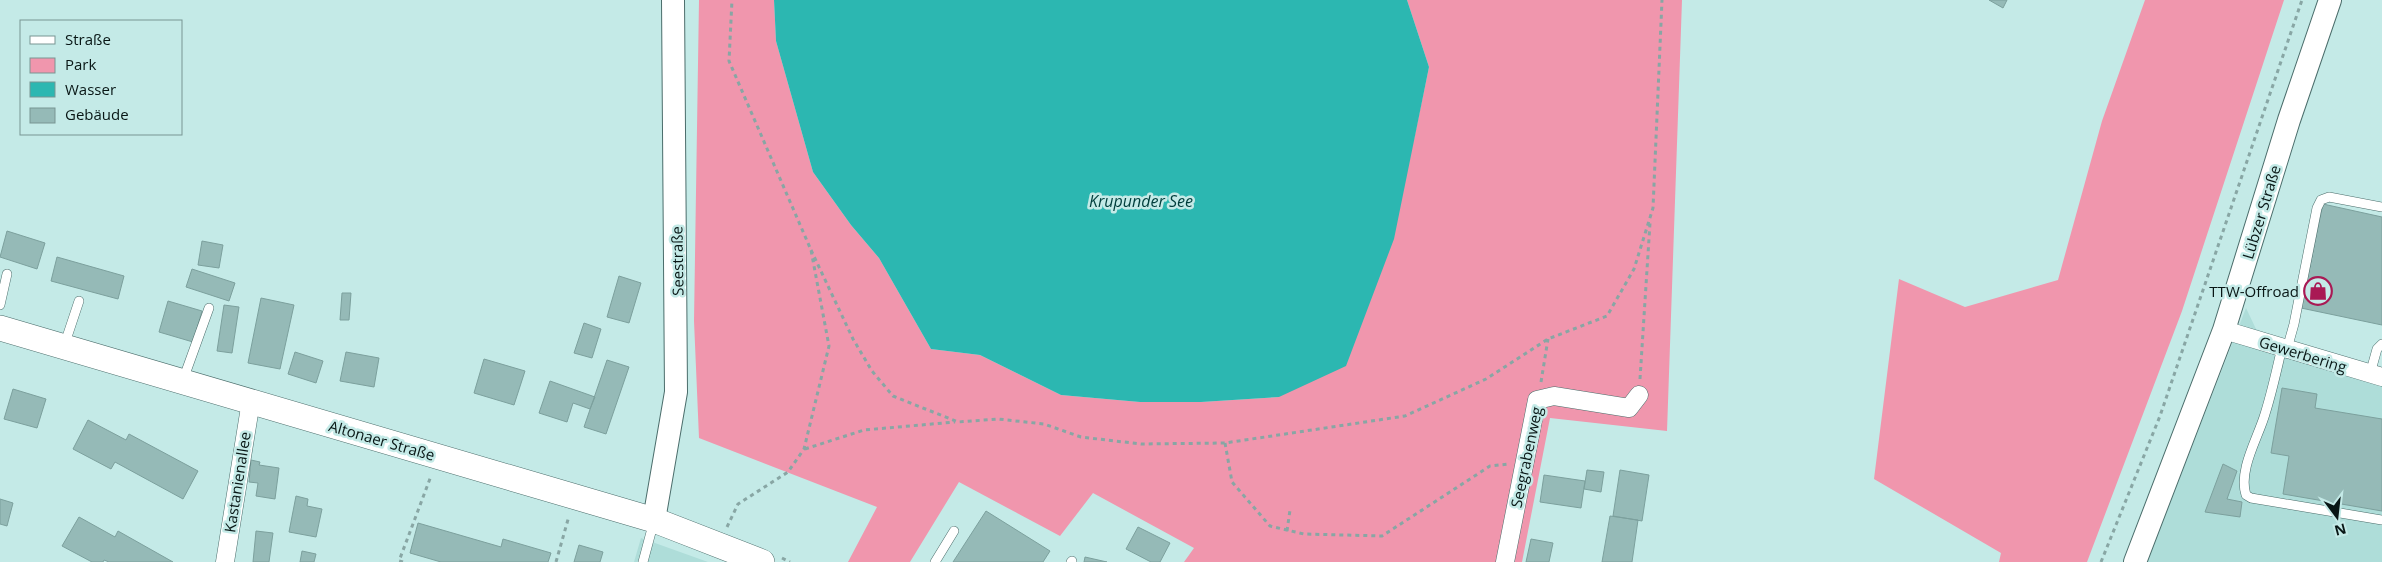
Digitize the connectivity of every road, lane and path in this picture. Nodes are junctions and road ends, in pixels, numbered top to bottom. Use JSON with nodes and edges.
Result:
{"nodes":[{"id":1,"x":673,"y":0,"type":"edge"},
{"id":2,"x":732,"y":0,"type":"edge"},
{"id":3,"x":1662,"y":0,"type":"edge"},
{"id":4,"x":2302,"y":0,"type":"edge"},
{"id":5,"x":2330,"y":0,"type":"edge"},
{"id":6,"x":2382,"y":207,"type":"edge"},
{"id":7,"x":1651,"y":216,"type":"junction"},
{"id":8,"x":811,"y":250,"type":"junction"},
{"id":9,"x":7,"y":274,"type":"dead end"},
{"id":10,"x":79,"y":301,"type":"dead end"},
{"id":11,"x":0,"y":305,"type":"edge"},
{"id":12,"x":209,"y":308,"type":"dead end"},
{"id":13,"x":0,"y":328,"type":"edge"},
{"id":14,"x":2224,"y":330,"type":"junction"},
{"id":15,"x":1548,"y":339,"type":"junction"},
{"id":16,"x":2382,"y":344,"type":"edge"},
{"id":17,"x":64,"y":346,"type":"junction"},
{"id":18,"x":2285,"y":348,"type":"junction"},
{"id":19,"x":2376,"y":375,"type":"edge"},
{"id":20,"x":183,"y":381,"type":"junction"},
{"id":21,"x":1639,"y":395,"type":"joint"},
{"id":22,"x":1537,"y":400,"type":"junction"},
{"id":23,"x":251,"y":401,"type":"junction"},
{"id":24,"x":958,"y":422,"type":"junction"},
{"id":25,"x":1225,"y":443,"type":"junction"},
{"id":26,"x":804,"y":449,"type":"junction"},
{"id":27,"x":1524,"y":462,"type":"junction"},
{"id":28,"x":431,"y":476,"type":"dead end"},
{"id":29,"x":576,"y":497,"type":"junction"},
{"id":30,"x":1290,"y":510,"type":"dead end"},
{"id":31,"x":654,"y":520,"type":"junction"},
{"id":32,"x":2382,"y":520,"type":"edge"},
{"id":33,"x":725,"y":530,"type":"dead end"},
{"id":34,"x":954,"y":531,"type":"dead end"},
{"id":35,"x":1288,"y":531,"type":"junction"},
{"id":36,"x":225,"y":562,"type":"edge"},
{"id":37,"x":402,"y":562,"type":"edge"},
{"id":38,"x":556,"y":562,"type":"edge"},
{"id":39,"x":643,"y":562,"type":"edge"},
{"id":40,"x":762,"y":562,"type":"edge"},
{"id":41,"x":935,"y":562,"type":"edge"},
{"id":42,"x":1505,"y":562,"type":"edge"},
{"id":43,"x":2101,"y":562,"type":"edge"},
{"id":44,"x":2135,"y":562,"type":"edge"}],
"edges":[{"from":1,"to":31,"type":"street","name":"Seestraße"},
{"from":2,"to":8,"type":"path"},
{"from":3,"to":7,"type":"path"},
{"from":4,"to":43,"type":"path"},
{"from":5,"to":14,"type":"street","name":"Lübzer Straße"},
{"from":6,"to":18,"type":"lane"},
{"from":7,"to":15,"type":"path"},
{"from":7,"to":21,"type":"path"},
{"from":8,"to":24,"type":"path"},
{"from":8,"to":26,"type":"path"},
{"from":9,"to":11,"type":"lane"},
{"from":10,"to":17,"type":"lane"},
{"from":12,"to":20,"type":"lane"},
{"from":13,"to":17,"type":"main road","name":"Altonaer Straße"},
{"from":14,"to":18,"type":"street","name":"Gewerbering"},
{"from":14,"to":44,"type":"street","name":"Lübzer Straße"},
{"from":15,"to":22,"type":"path"},
{"from":15,"to":25,"type":"path"},
{"from":16,"to":19,"type":"lane"},
{"from":17,"to":20,"type":"main road","name":"Altonaer Straße"},
{"from":18,"to":19,"type":"street","name":"Gewerbering"},
{"from":18,"to":32,"type":"lane"},
{"from":20,"to":23,"type":"main road","name":"Altonaer Straße"},
{"from":21,"to":22,"type":"street","name":"Seegrabenweg"},
{"from":22,"to":27,"type":"street","name":"Seegrabenweg"},
{"from":23,"to":29,"type":"main road","name":"Altonaer Straße"},
{"from":23,"to":36,"type":"street","name":"Kastanienallee"},
{"from":24,"to":25,"type":"path"},
{"from":24,"to":26,"type":"path"},
{"from":25,"to":35,"type":"path"},
{"from":26,"to":33,"type":"path"},
{"from":27,"to":35,"type":"path"},
{"from":27,"to":42,"type":"street","name":"Seegrabenweg"},
{"from":28,"to":37,"type":"path"},
{"from":29,"to":31,"type":"main road","name":"Altonaer Straße"},
{"from":29,"to":38,"type":"path"},
{"from":30,"to":35,"type":"path"},
{"from":31,"to":39,"type":"lane"},
{"from":31,"to":40,"type":"main road","name":"Altonaer Straße"},
{"from":34,"to":41,"type":"lane"}]}
